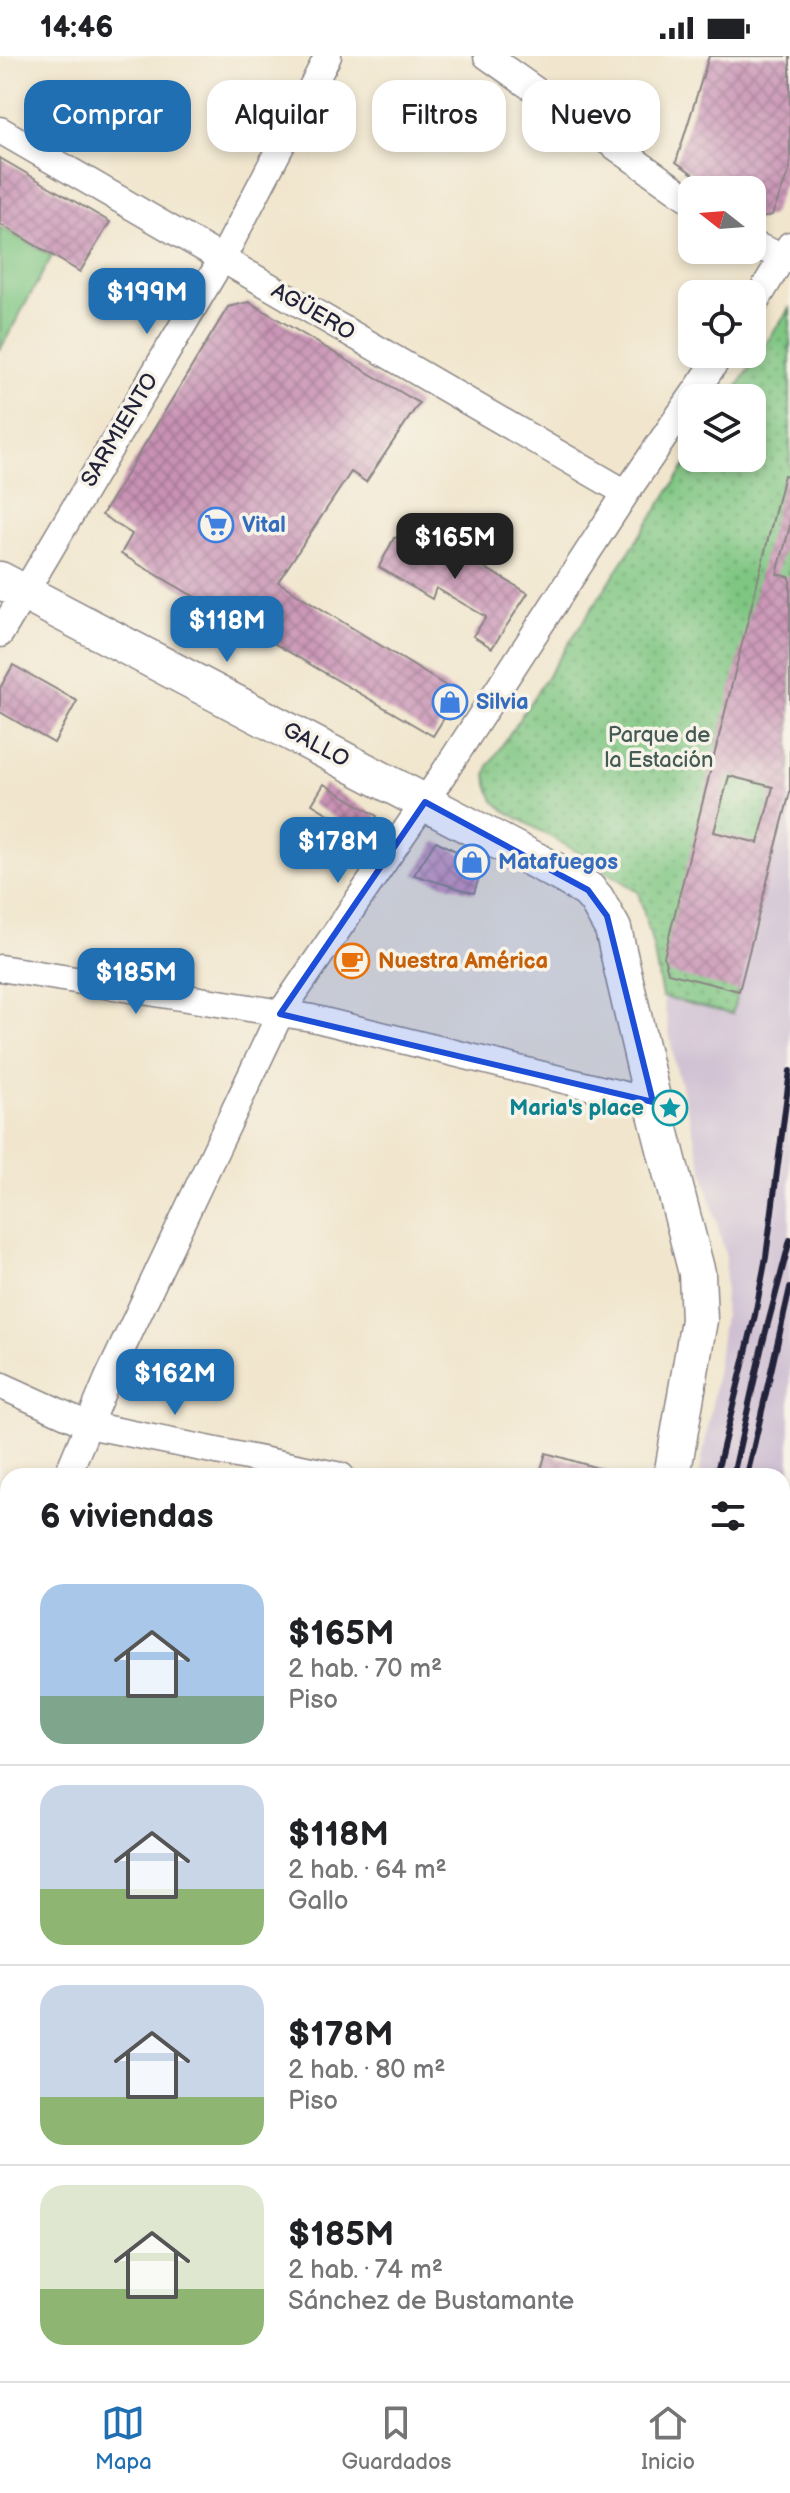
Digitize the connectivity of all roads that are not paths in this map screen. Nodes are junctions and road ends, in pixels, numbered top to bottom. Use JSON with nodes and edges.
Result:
{"nodes":[{"id":1,"x":328,"y":56,"type":"edge"},
{"id":2,"x":487,"y":56,"type":"edge"},
{"id":3,"x":0,"y":130,"type":"edge"},
{"id":4,"x":678,"y":191,"type":"edge"},
{"id":5,"x":766,"y":248,"type":"edge"},
{"id":6,"x":788,"y":255,"type":"edge"},
{"id":7,"x":222,"y":259,"type":"junction"},
{"id":8,"x":766,"y":287,"type":"edge"},
{"id":9,"x":711,"y":368,"type":"edge"},
{"id":10,"x":626,"y":493,"type":"junction"},
{"id":11,"x":12,"y":586,"type":"edge"},
{"id":12,"x":0,"y":634,"type":"edge"},
{"id":13,"x":425,"y":802,"type":"junction"},
{"id":14,"x":0,"y":968,"type":"edge"},
{"id":15,"x":280,"y":1014,"type":"junction"},
{"id":16,"x":653,"y":1102,"type":"junction"},
{"id":17,"x":0,"y":1385,"type":"edge"},
{"id":18,"x":88,"y":1425,"type":"junction"},
{"id":19,"x":70,"y":1468,"type":"edge"},
{"id":20,"x":301,"y":1468,"type":"edge"},
{"id":21,"x":673,"y":1468,"type":"edge"}],
"edges":[{"from":1,"to":7,"type":"street","name":"SARMIENTO"},
{"from":2,"to":4,"type":"street"},
{"from":3,"to":7,"type":"street","name":"AGÜERO"},
{"from":5,"to":6,"type":"street"},
{"from":6,"to":8,"type":"street"},
{"from":7,"to":10,"type":"street","name":"AGÜERO"},
{"from":7,"to":11,"type":"street","name":"SARMIENTO"},
{"from":9,"to":10,"type":"street"},
{"from":10,"to":13,"type":"street"},
{"from":11,"to":12,"type":"street","name":"SARMIENTO"},
{"from":11,"to":13,"type":"main road","name":"GALLO"},
{"from":13,"to":15,"type":"street"},
{"from":13,"to":16,"type":"main road","name":"GALLO"},
{"from":14,"to":15,"type":"street"},
{"from":15,"to":16,"type":"street"},
{"from":15,"to":18,"type":"street"},
{"from":16,"to":21,"type":"main road","name":"GALLO"},
{"from":17,"to":18,"type":"street"},
{"from":18,"to":19,"type":"street"},
{"from":18,"to":20,"type":"street"}]}
